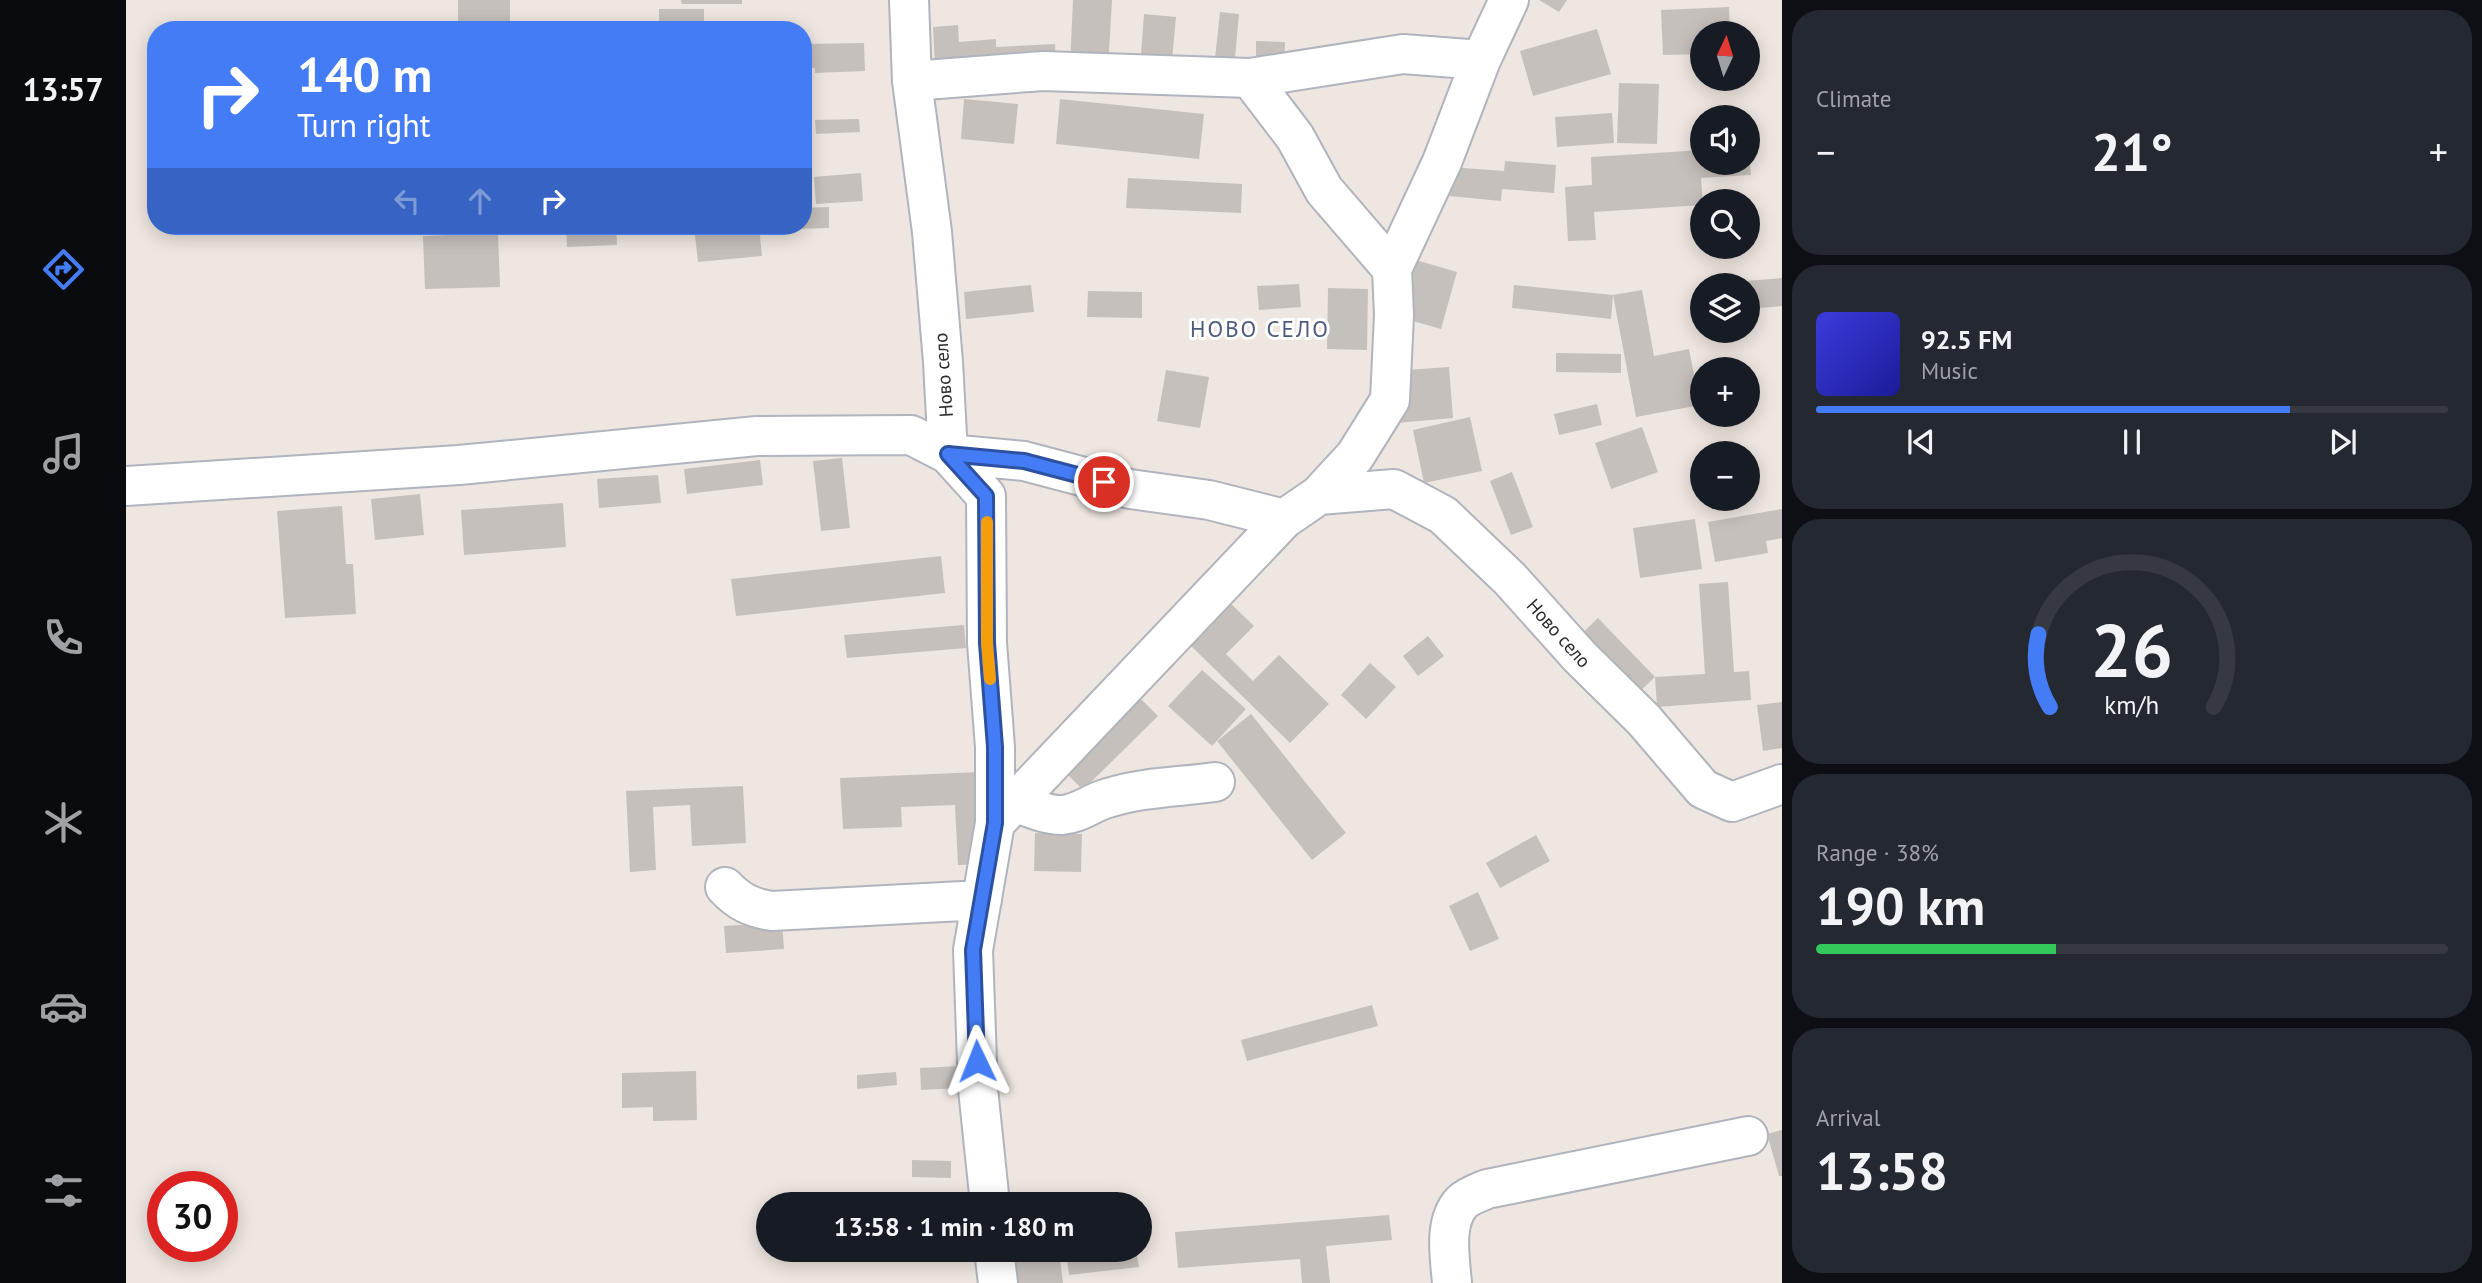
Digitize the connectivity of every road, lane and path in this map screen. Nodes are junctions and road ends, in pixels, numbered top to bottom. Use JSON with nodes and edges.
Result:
{"nodes":[{"id":1,"x":909,"y":0,"type":"edge"},
{"id":2,"x":1509,"y":0,"type":"edge"},
{"id":3,"x":1481,"y":60,"type":"junction"},
{"id":4,"x":1250,"y":78,"type":"junction"},
{"id":5,"x":912,"y":81,"type":"junction"},
{"id":6,"x":1392,"y":269,"type":"junction"},
{"id":7,"x":948,"y":454,"type":"junction"},
{"id":8,"x":126,"y":486,"type":"edge"},
{"id":9,"x":1319,"y":495,"type":"junction"},
{"id":10,"x":1284,"y":519,"type":"junction"},
{"id":11,"x":1215,"y":782,"type":"dead end"},
{"id":12,"x":1782,"y":785,"type":"edge"},
{"id":13,"x":1005,"y":812,"type":"junction"},
{"id":14,"x":725,"y":887,"type":"dead end"},
{"id":15,"x":982,"y":900,"type":"junction"},
{"id":16,"x":1748,"y":1136,"type":"dead end"},
{"id":17,"x":989,"y":1192,"type":"edge"},
{"id":18,"x":995,"y":1262,"type":"edge"},
{"id":19,"x":998,"y":1283,"type":"edge"},
{"id":20,"x":1452,"y":1283,"type":"edge"}],
"edges":[{"from":1,"to":5,"type":"street","name":"Ново село"},
{"from":2,"to":3,"type":"street","name":"Ново село"},
{"from":3,"to":4,"type":"street"},
{"from":3,"to":6,"type":"street","name":"Ново село"},
{"from":4,"to":5,"type":"street"},
{"from":4,"to":6,"type":"street"},
{"from":5,"to":7,"type":"street","name":"Ново село"},
{"from":6,"to":9,"type":"street","name":"Ново село"},
{"from":7,"to":8,"type":"street"},
{"from":7,"to":10,"type":"street"},
{"from":7,"to":13,"type":"street"},
{"from":9,"to":10,"type":"street","name":"Ново село"},
{"from":9,"to":12,"type":"street","name":"Ново село"},
{"from":10,"to":13,"type":"street","name":"Ново село"},
{"from":11,"to":13,"type":"street"},
{"from":13,"to":15,"type":"street"},
{"from":14,"to":15,"type":"street"},
{"from":15,"to":17,"type":"street"},
{"from":16,"to":20,"type":"street"},
{"from":18,"to":19,"type":"street"}]}
